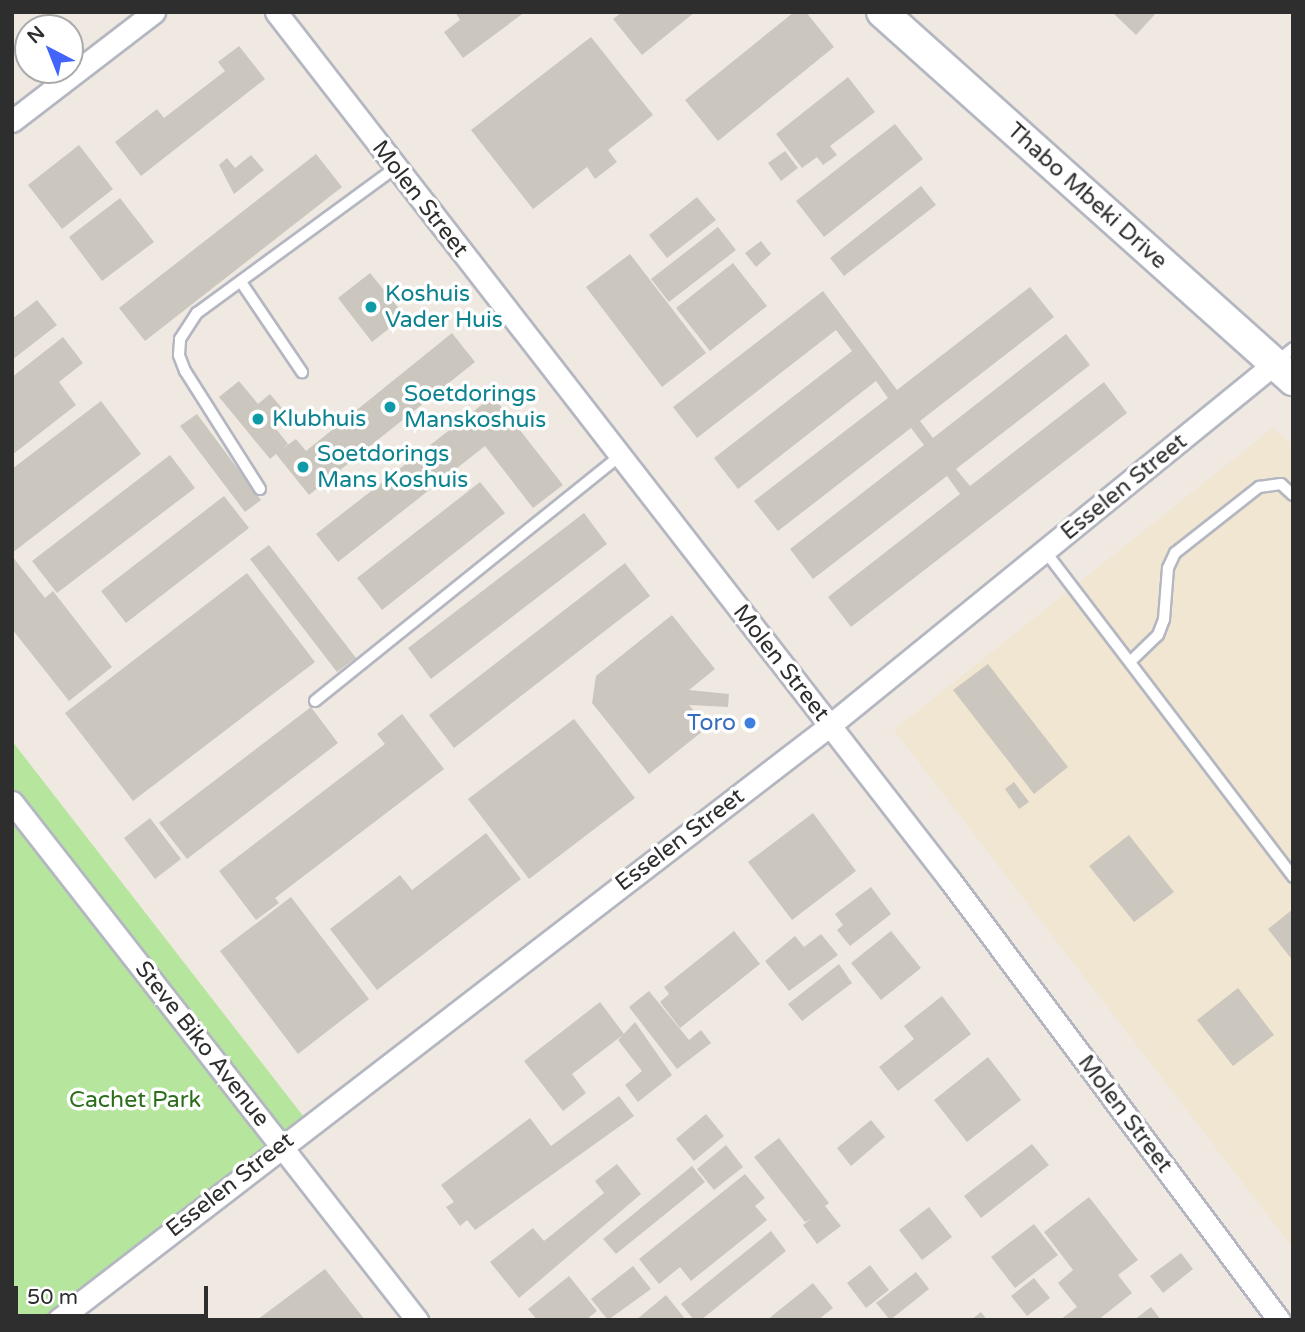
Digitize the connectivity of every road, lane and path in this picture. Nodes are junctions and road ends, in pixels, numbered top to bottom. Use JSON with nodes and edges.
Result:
{"nodes":[{"id":1,"x":155,"y":12,"type":"edge"},
{"id":2,"x":276,"y":12,"type":"edge"},
{"id":3,"x":882,"y":12,"type":"edge"},
{"id":4,"x":12,"y":121,"type":"edge"},
{"id":5,"x":395,"y":168,"type":"junction"},
{"id":6,"x":241,"y":282,"type":"junction"},
{"id":7,"x":1286,"y":364,"type":"edge"},
{"id":8,"x":302,"y":372,"type":"dead end"},
{"id":9,"x":619,"y":457,"type":"junction"},
{"id":10,"x":260,"y":489,"type":"dead end"},
{"id":11,"x":1293,"y":495,"type":"edge"},
{"id":12,"x":1045,"y":551,"type":"junction"},
{"id":13,"x":1132,"y":660,"type":"junction"},
{"id":14,"x":315,"y":701,"type":"dead end"},
{"id":15,"x":830,"y":726,"type":"junction"},
{"id":16,"x":12,"y":802,"type":"edge"},
{"id":17,"x":1293,"y":877,"type":"edge"},
{"id":18,"x":282,"y":1144,"type":"junction"},
{"id":19,"x":58,"y":1320,"type":"edge"},
{"id":20,"x":417,"y":1320,"type":"edge"},
{"id":21,"x":1279,"y":1320,"type":"edge"}],
"edges":[{"from":1,"to":4,"type":"street"},
{"from":2,"to":5,"type":"street","name":"Molen Street"},
{"from":3,"to":7,"type":"main road","name":"Thabo Mbeki Drive"},
{"from":5,"to":6,"type":"lane"},
{"from":5,"to":9,"type":"street","name":"Molen Street"},
{"from":6,"to":8,"type":"lane"},
{"from":6,"to":10,"type":"lane"},
{"from":7,"to":12,"type":"street","name":"Esselen Street"},
{"from":9,"to":14,"type":"lane"},
{"from":9,"to":15,"type":"street","name":"Molen Street"},
{"from":11,"to":13,"type":"lane"},
{"from":12,"to":13,"type":"lane"},
{"from":12,"to":15,"type":"street","name":"Esselen Street"},
{"from":13,"to":17,"type":"lane"},
{"from":15,"to":18,"type":"street","name":"Esselen Street"},
{"from":15,"to":21,"type":"street","name":"Molen Street"},
{"from":16,"to":18,"type":"street","name":"Steve Biko Avenue"},
{"from":18,"to":19,"type":"street","name":"Esselen Street"},
{"from":18,"to":20,"type":"street","name":"Steve Biko Avenue"}]}
